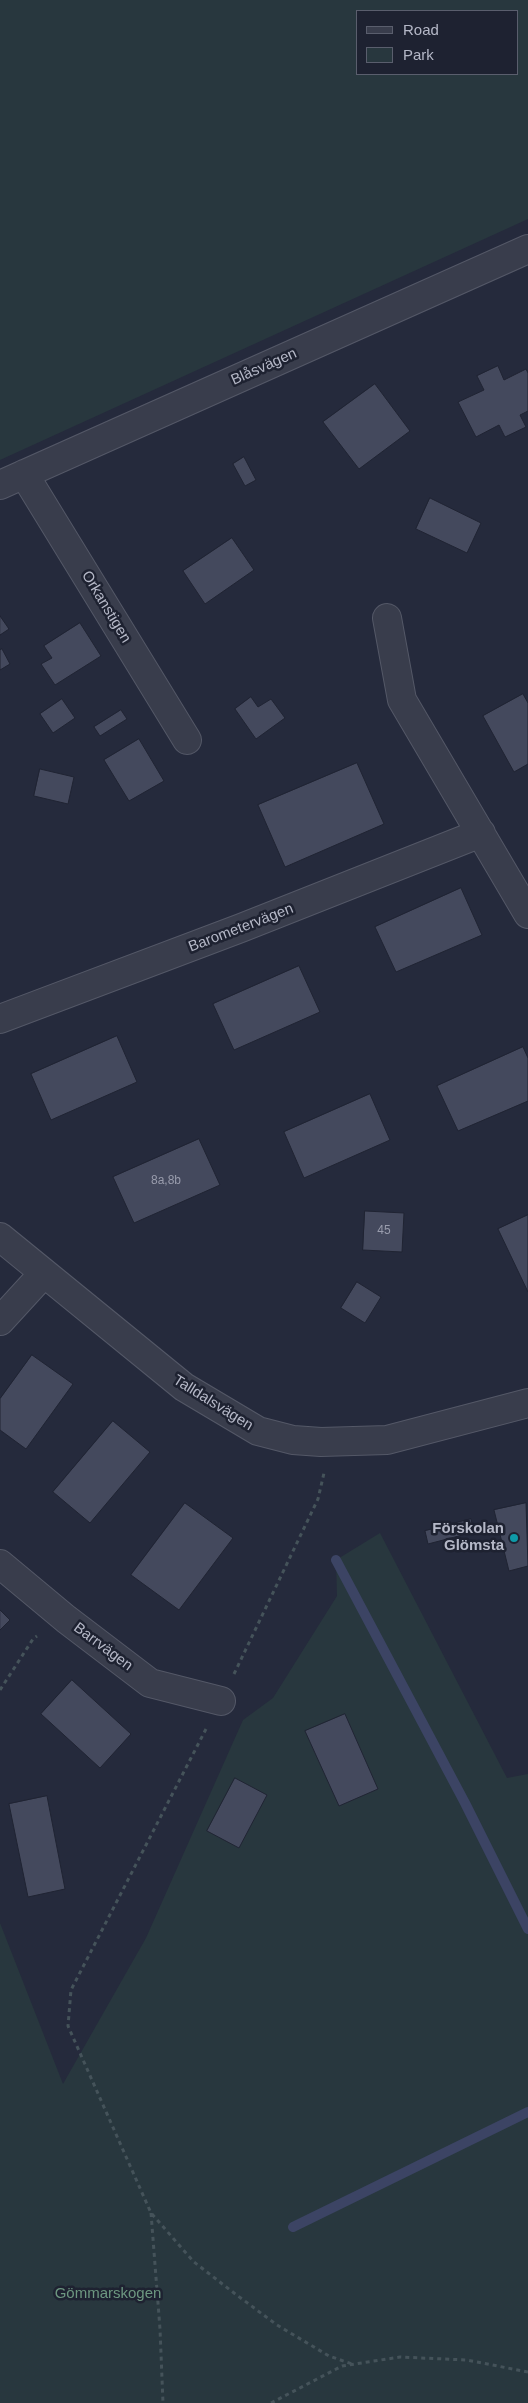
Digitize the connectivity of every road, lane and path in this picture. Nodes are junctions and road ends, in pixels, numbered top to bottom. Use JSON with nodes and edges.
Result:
{"nodes":[{"id":1,"x":528,"y":249,"type":"edge"},
{"id":2,"x":24,"y":474,"type":"junction"},
{"id":3,"x":0,"y":485,"type":"edge"},
{"id":4,"x":387,"y":618,"type":"dead end"},
{"id":5,"x":187,"y":740,"type":"dead end"},
{"id":6,"x":481,"y":833,"type":"junction"},
{"id":7,"x":528,"y":914,"type":"edge"},
{"id":8,"x":0,"y":1020,"type":"edge"},
{"id":9,"x":0,"y":1238,"type":"edge"},
{"id":10,"x":44,"y":1273,"type":"junction"},
{"id":11,"x":0,"y":1321,"type":"edge"},
{"id":12,"x":528,"y":1403,"type":"edge"},
{"id":13,"x":325,"y":1468,"type":"dead end"},
{"id":14,"x":0,"y":1564,"type":"edge"},
{"id":15,"x":66,"y":1619,"type":"junction"},
{"id":16,"x":0,"y":1690,"type":"edge"},
{"id":17,"x":221,"y":1701,"type":"junction"},
{"id":18,"x":151,"y":2213,"type":"junction"},
{"id":19,"x":354,"y":2365,"type":"junction"},
{"id":20,"x":528,"y":2372,"type":"edge"},
{"id":21,"x":163,"y":2403,"type":"edge"},
{"id":22,"x":271,"y":2403,"type":"edge"}],
"edges":[{"from":1,"to":2,"type":"street","name":"Blåsvägen"},
{"from":2,"to":3,"type":"street","name":"Blåsvägen"},
{"from":2,"to":5,"type":"street","name":"Orkanstigen"},
{"from":4,"to":6,"type":"street"},
{"from":6,"to":7,"type":"street"},
{"from":6,"to":8,"type":"street","name":"Barometervägen"},
{"from":9,"to":10,"type":"street","name":"Talldalsvägen"},
{"from":10,"to":11,"type":"street"},
{"from":10,"to":12,"type":"street","name":"Talldalsvägen"},
{"from":13,"to":17,"type":"path"},
{"from":14,"to":15,"type":"street","name":"Barrvägen"},
{"from":15,"to":16,"type":"path"},
{"from":15,"to":17,"type":"street","name":"Barrvägen"},
{"from":17,"to":18,"type":"path"},
{"from":18,"to":19,"type":"path"},
{"from":18,"to":21,"type":"path"},
{"from":19,"to":20,"type":"path"},
{"from":19,"to":22,"type":"path"}]}
